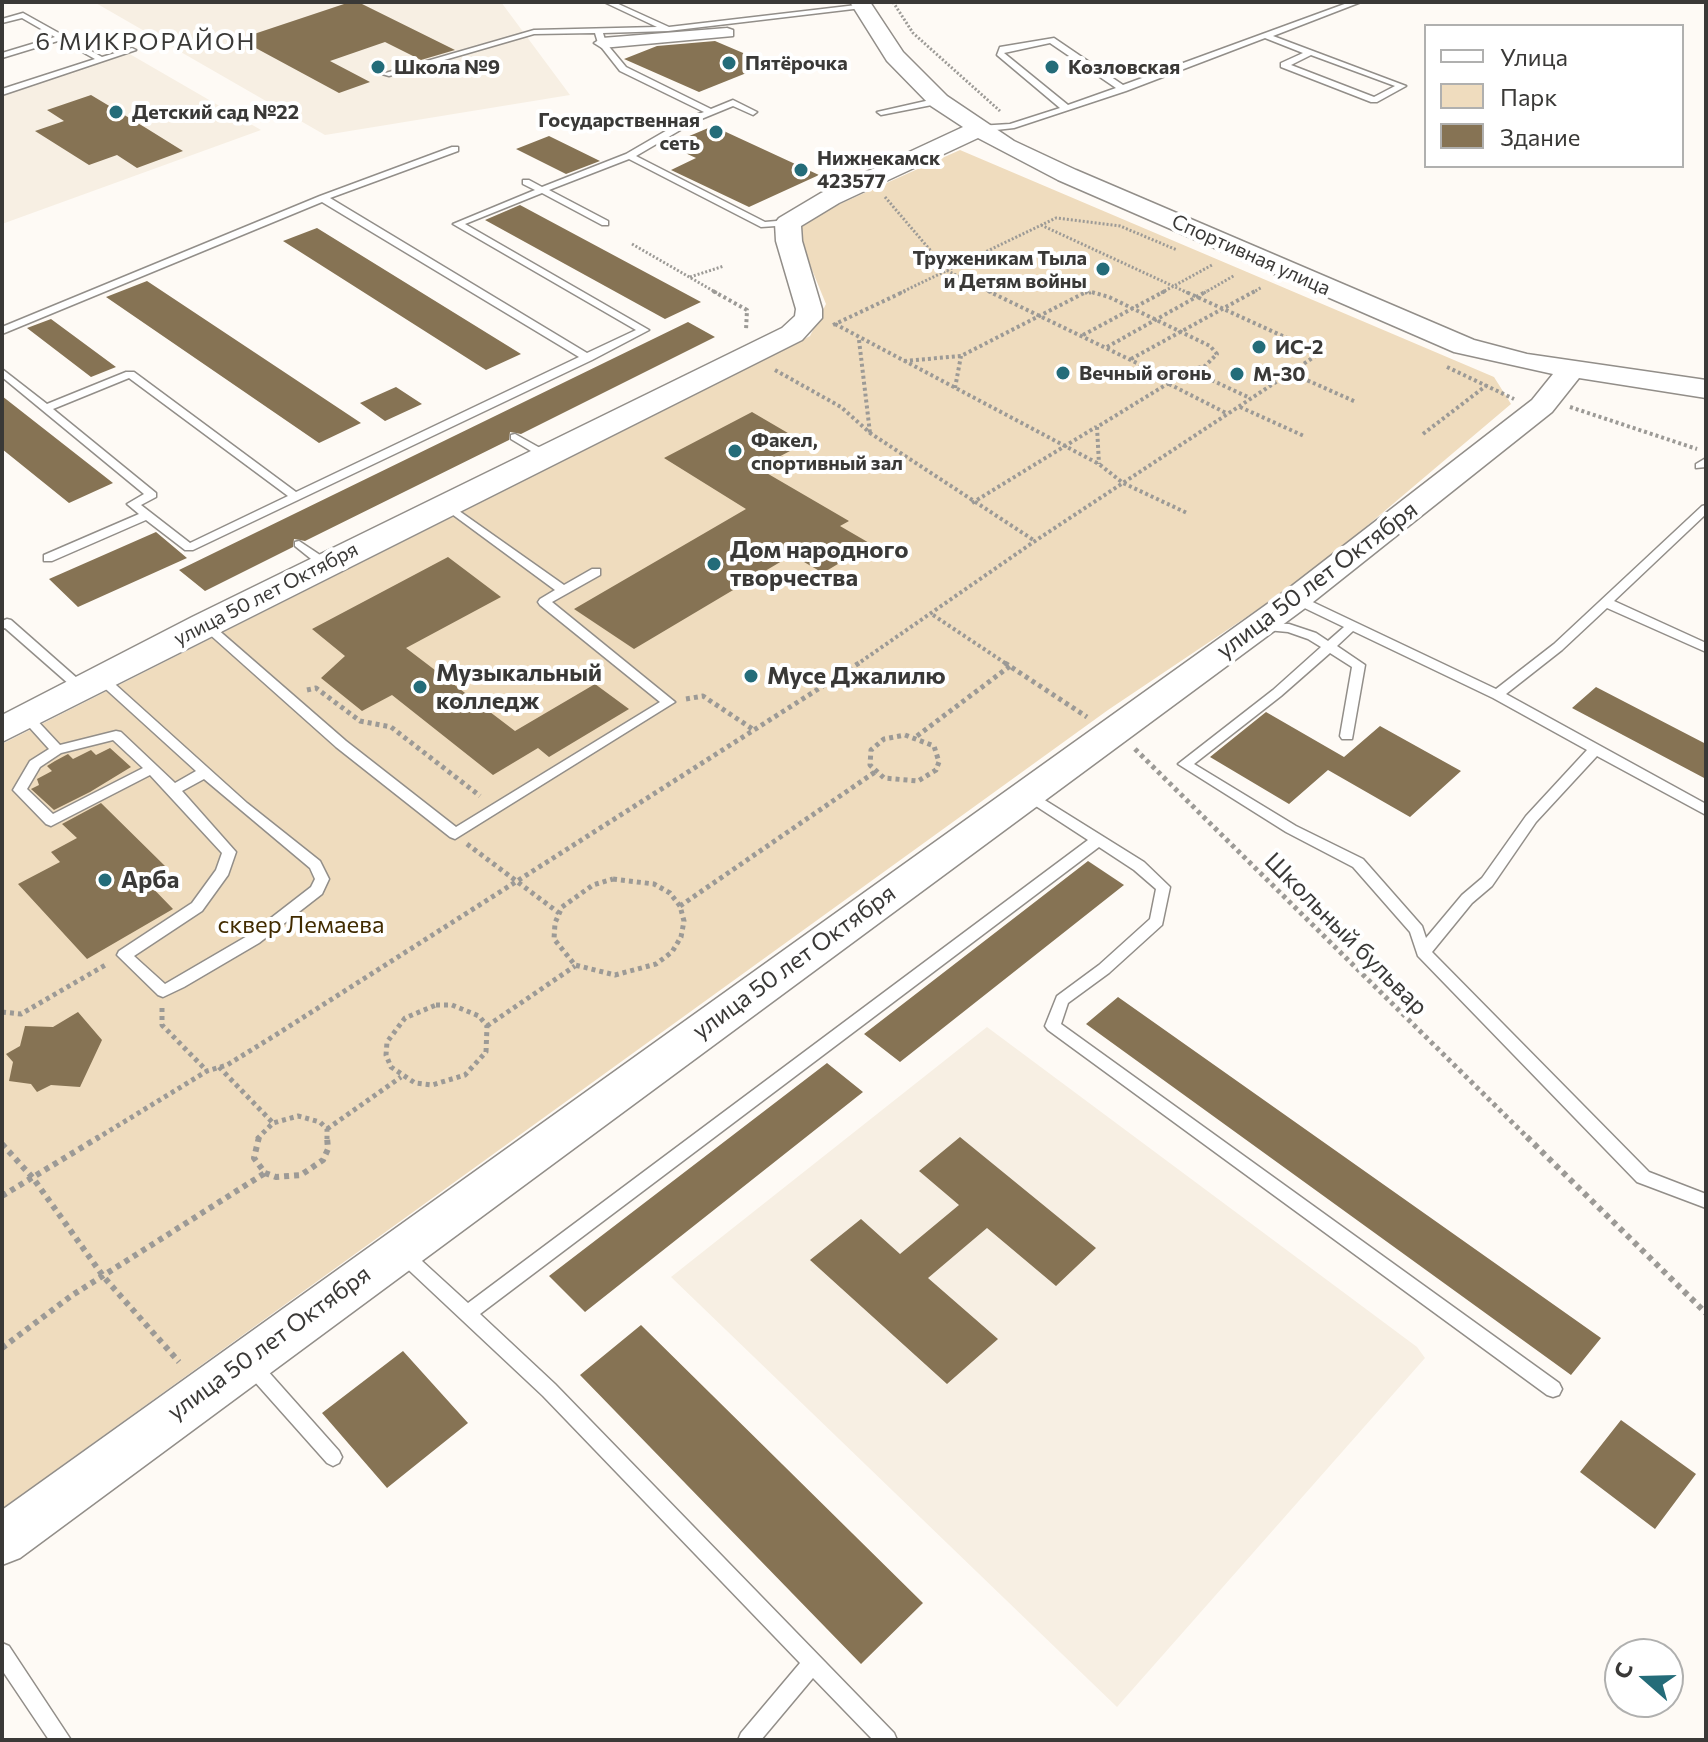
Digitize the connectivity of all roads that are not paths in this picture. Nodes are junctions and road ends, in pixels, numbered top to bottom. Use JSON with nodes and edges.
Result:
{"nodes":[{"id":1,"x":608,"y":2,"type":"edge"},
{"id":2,"x":1357,"y":2,"type":"edge"},
{"id":3,"x":861,"y":4,"type":"edge"},
{"id":4,"x":2,"y":21,"type":"edge"},
{"id":5,"x":668,"y":29,"type":"junction"},
{"id":6,"x":727,"y":33,"type":"dead end"},
{"id":7,"x":600,"y":36,"type":"junction"},
{"id":8,"x":1266,"y":36,"type":"junction"},
{"id":9,"x":62,"y":37,"type":"junction"},
{"id":10,"x":132,"y":50,"type":"dead end"},
{"id":11,"x":1311,"y":52,"type":"junction"},
{"id":12,"x":2,"y":56,"type":"edge"},
{"id":13,"x":102,"y":60,"type":"junction"},
{"id":14,"x":386,"y":74,"type":"dead end"},
{"id":15,"x":1123,"y":89,"type":"junction"},
{"id":16,"x":2,"y":92,"type":"edge"},
{"id":17,"x":939,"y":101,"type":"junction"},
{"id":18,"x":1066,"y":108,"type":"junction"},
{"id":19,"x":711,"y":112,"type":"junction"},
{"id":20,"x":753,"y":112,"type":"dead end"},
{"id":21,"x":881,"y":112,"type":"dead end"},
{"id":22,"x":978,"y":129,"type":"junction"},
{"id":23,"x":455,"y":149,"type":"dead end"},
{"id":24,"x":629,"y":156,"type":"junction"},
{"id":25,"x":526,"y":182,"type":"dead end"},
{"id":26,"x":542,"y":190,"type":"junction"},
{"id":27,"x":323,"y":198,"type":"junction"},
{"id":28,"x":605,"y":223,"type":"dead end"},
{"id":29,"x":788,"y":223,"type":"junction"},
{"id":30,"x":2,"y":331,"type":"edge"},
{"id":31,"x":588,"y":358,"type":"junction"},
{"id":32,"x":2,"y":372,"type":"edge"},
{"id":33,"x":1560,"y":384,"type":"junction"},
{"id":34,"x":1706,"y":389,"type":"edge"},
{"id":35,"x":46,"y":408,"type":"junction"},
{"id":36,"x":477,"y":412,"type":"junction"},
{"id":37,"x":489,"y":419,"type":"dead end"},
{"id":38,"x":515,"y":437,"type":"dead end"},
{"id":39,"x":545,"y":455,"type":"junction"},
{"id":40,"x":297,"y":498,"type":"junction"},
{"id":41,"x":445,"y":504,"type":"junction"},
{"id":42,"x":1706,"y":508,"type":"edge"},
{"id":43,"x":261,"y":514,"type":"junction"},
{"id":44,"x":147,"y":515,"type":"junction"},
{"id":45,"x":1701,"y":520,"type":"edge"},
{"id":46,"x":273,"y":524,"type":"dead end"},
{"id":47,"x":299,"y":544,"type":"dead end"},
{"id":48,"x":48,"y":558,"type":"dead end"},
{"id":49,"x":325,"y":564,"type":"junction"},
{"id":50,"x":596,"y":572,"type":"dead end"},
{"id":51,"x":563,"y":590,"type":"junction"},
{"id":52,"x":1296,"y":599,"type":"junction"},
{"id":53,"x":1605,"y":602,"type":"junction"},
{"id":54,"x":204,"y":624,"type":"junction"},
{"id":55,"x":2,"y":625,"type":"edge"},
{"id":56,"x":1259,"y":625,"type":"junction"},
{"id":57,"x":1352,"y":626,"type":"junction"},
{"id":58,"x":1329,"y":647,"type":"junction"},
{"id":59,"x":1706,"y":648,"type":"edge"},
{"id":60,"x":92,"y":684,"type":"junction"},
{"id":61,"x":1497,"y":695,"type":"junction"},
{"id":62,"x":14,"y":724,"type":"edge"},
{"id":63,"x":1347,"y":736,"type":"dead end"},
{"id":64,"x":1596,"y":748,"type":"junction"},
{"id":65,"x":57,"y":750,"type":"junction"},
{"id":66,"x":151,"y":769,"type":"junction"},
{"id":67,"x":205,"y":772,"type":"junction"},
{"id":68,"x":173,"y":790,"type":"junction"},
{"id":69,"x":1027,"y":793,"type":"junction"},
{"id":70,"x":1706,"y":810,"type":"edge"},
{"id":71,"x":1098,"y":840,"type":"junction"},
{"id":72,"x":1423,"y":952,"type":"junction"},
{"id":73,"x":1706,"y":1201,"type":"edge"},
{"id":74,"x":397,"y":1250,"type":"junction"},
{"id":75,"x":467,"y":1314,"type":"junction"},
{"id":76,"x":247,"y":1359,"type":"junction"},
{"id":77,"x":1553,"y":1389,"type":"dead end"},
{"id":78,"x":333,"y":1457,"type":"dead end"},
{"id":79,"x":2,"y":1540,"type":"edge"},
{"id":80,"x":2,"y":1653,"type":"edge"},
{"id":81,"x":813,"y":1663,"type":"junction"},
{"id":82,"x":61,"y":1740,"type":"edge"},
{"id":83,"x":748,"y":1740,"type":"edge"},
{"id":84,"x":887,"y":1740,"type":"edge"}],
"edges":[{"from":1,"to":5,"type":"lane"},
{"from":2,"to":8,"type":"lane"},
{"from":3,"to":5,"type":"lane"},
{"from":3,"to":17,"type":"street","name":"Спортивная улица"},
{"from":4,"to":9,"type":"lane"},
{"from":5,"to":7,"type":"lane"},
{"from":6,"to":7,"type":"street"},
{"from":7,"to":14,"type":"lane"},
{"from":7,"to":19,"type":"lane"},
{"from":8,"to":11,"type":"lane"},
{"from":8,"to":15,"type":"lane"},
{"from":9,"to":12,"type":"lane"},
{"from":9,"to":13,"type":"lane"},
{"from":10,"to":13,"type":"lane"},
{"from":11,"to":11,"type":"lane"},
{"from":13,"to":16,"type":"lane"},
{"from":15,"to":18,"type":"lane"},
{"from":15,"to":18,"type":"lane"},
{"from":17,"to":21,"type":"lane"},
{"from":17,"to":22,"type":"street","name":"Спортивная улица"},
{"from":18,"to":22,"type":"lane"},
{"from":19,"to":20,"type":"lane"},
{"from":19,"to":24,"type":"lane"},
{"from":22,"to":29,"type":"street"},
{"from":22,"to":33,"type":"street","name":"Спортивная улица"},
{"from":23,"to":27,"type":"lane"},
{"from":24,"to":26,"type":"lane"},
{"from":24,"to":29,"type":"lane"},
{"from":25,"to":26,"type":"lane"},
{"from":26,"to":28,"type":"lane"},
{"from":26,"to":31,"type":"lane"},
{"from":27,"to":30,"type":"lane"},
{"from":27,"to":31,"type":"lane"},
{"from":29,"to":39,"type":"street","name":"улица 50 лет Октября"},
{"from":31,"to":36,"type":"lane"},
{"from":32,"to":35,"type":"lane"},
{"from":33,"to":34,"type":"street","name":"Спортивная улица"},
{"from":33,"to":52,"type":"street","name":"улица 50 лет Октября"},
{"from":35,"to":40,"type":"lane"},
{"from":35,"to":44,"type":"lane"},
{"from":36,"to":37,"type":"lane"},
{"from":36,"to":40,"type":"lane"},
{"from":38,"to":39,"type":"lane"},
{"from":39,"to":41,"type":"street","name":"улица 50 лет Октября"},
{"from":40,"to":43,"type":"lane"},
{"from":41,"to":49,"type":"street","name":"улица 50 лет Октября"},
{"from":41,"to":51,"type":"lane"},
{"from":42,"to":45,"type":"lane"},
{"from":43,"to":44,"type":"lane"},
{"from":43,"to":46,"type":"lane"},
{"from":44,"to":48,"type":"lane"},
{"from":45,"to":53,"type":"lane"},
{"from":47,"to":49,"type":"lane"},
{"from":49,"to":54,"type":"street","name":"улица 50 лет Октября"},
{"from":50,"to":51,"type":"lane"},
{"from":51,"to":54,"type":"lane"},
{"from":52,"to":56,"type":"street","name":"улица 50 лет Октября"},
{"from":52,"to":57,"type":"lane"},
{"from":53,"to":59,"type":"lane"},
{"from":53,"to":61,"type":"lane"},
{"from":54,"to":60,"type":"street","name":"улица 50 лет Октября"},
{"from":55,"to":60,"type":"lane"},
{"from":56,"to":58,"type":"lane"},
{"from":56,"to":69,"type":"street","name":"улица 50 лет Октября"},
{"from":57,"to":58,"type":"lane"},
{"from":57,"to":61,"type":"lane"},
{"from":58,"to":63,"type":"lane"},
{"from":58,"to":72,"type":"lane"},
{"from":60,"to":62,"type":"street","name":"улица 50 лет Октября"},
{"from":60,"to":67,"type":"lane"},
{"from":61,"to":64,"type":"lane"},
{"from":62,"to":65,"type":"lane"},
{"from":64,"to":70,"type":"lane"},
{"from":64,"to":72,"type":"lane"},
{"from":65,"to":66,"type":"lane"},
{"from":65,"to":66,"type":"lane"},
{"from":66,"to":68,"type":"lane"},
{"from":67,"to":68,"type":"lane"},
{"from":67,"to":68,"type":"lane"},
{"from":69,"to":71,"type":"lane"},
{"from":69,"to":74,"type":"street","name":"улица 50 лет Октября"},
{"from":71,"to":75,"type":"lane"},
{"from":71,"to":77,"type":"lane"},
{"from":72,"to":73,"type":"lane"},
{"from":74,"to":75,"type":"lane"},
{"from":74,"to":76,"type":"street","name":"улица 50 лет Октября"},
{"from":75,"to":81,"type":"lane"},
{"from":76,"to":78,"type":"lane"},
{"from":76,"to":79,"type":"street","name":"улица 50 лет Октября"},
{"from":80,"to":82,"type":"lane"},
{"from":81,"to":83,"type":"lane"},
{"from":81,"to":84,"type":"lane"}]}
